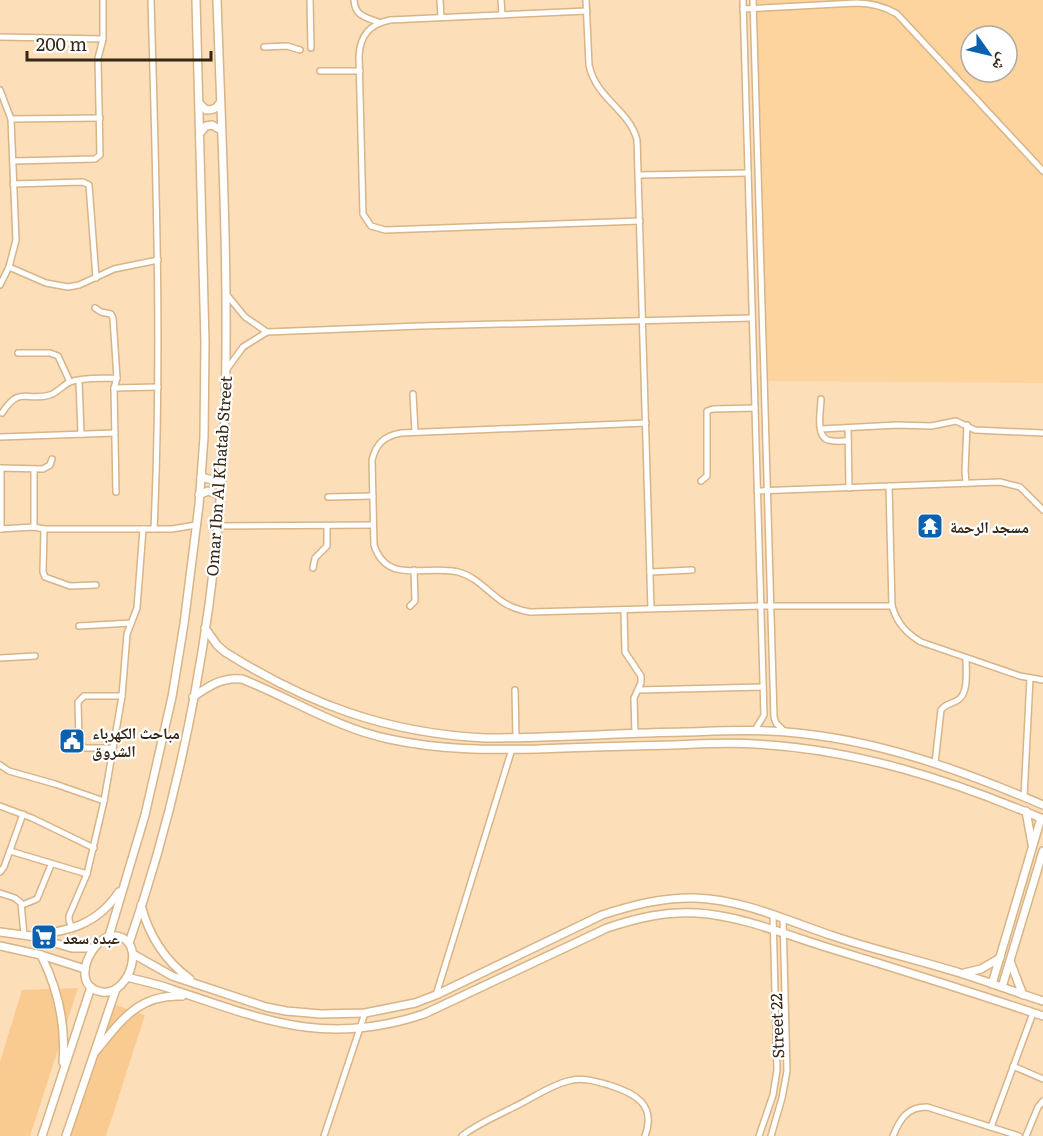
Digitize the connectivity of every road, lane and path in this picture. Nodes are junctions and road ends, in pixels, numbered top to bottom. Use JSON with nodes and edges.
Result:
{"nodes":[{"id":1,"x":103,"y":0,"type":"edge"},
{"id":2,"x":151,"y":0,"type":"edge"},
{"id":3,"x":196,"y":0,"type":"edge"},
{"id":4,"x":217,"y":0,"type":"edge"},
{"id":5,"x":310,"y":0,"type":"edge"},
{"id":6,"x":354,"y":0,"type":"edge"},
{"id":7,"x":440,"y":0,"type":"edge"},
{"id":8,"x":501,"y":0,"type":"edge"},
{"id":9,"x":586,"y":0,"type":"edge"},
{"id":10,"x":743,"y":0,"type":"edge"},
{"id":11,"x":753,"y":0,"type":"edge"},
{"id":12,"x":743,"y":9,"type":"junction"},
{"id":13,"x":753,"y":9,"type":"junction"},
{"id":14,"x":587,"y":11,"type":"junction"},
{"id":15,"x":502,"y":15,"type":"junction"},
{"id":16,"x":441,"y":17,"type":"junction"},
{"id":17,"x":378,"y":22,"type":"junction"},
{"id":18,"x":0,"y":37,"type":"edge"},
{"id":19,"x":103,"y":39,"type":"junction"},
{"id":20,"x":264,"y":47,"type":"dead end"},
{"id":21,"x":311,"y":48,"type":"dead end"},
{"id":22,"x":300,"y":50,"type":"dead end"},
{"id":23,"x":320,"y":71,"type":"dead end"},
{"id":24,"x":360,"y":71,"type":"junction"},
{"id":25,"x":0,"y":90,"type":"edge"},
{"id":26,"x":198,"y":101,"type":"junction"},
{"id":27,"x":220,"y":103,"type":"junction"},
{"id":28,"x":100,"y":118,"type":"junction"},
{"id":29,"x":11,"y":119,"type":"junction"},
{"id":30,"x":221,"y":130,"type":"junction"},
{"id":31,"x":199,"y":135,"type":"junction"},
{"id":32,"x":13,"y":161,"type":"junction"},
{"id":33,"x":1043,"y":171,"type":"edge"},
{"id":34,"x":748,"y":173,"type":"junction"},
{"id":35,"x":639,"y":175,"type":"junction"},
{"id":36,"x":14,"y":184,"type":"junction"},
{"id":37,"x":640,"y":220,"type":"junction"},
{"id":38,"x":158,"y":260,"type":"junction"},
{"id":39,"x":9,"y":267,"type":"junction"},
{"id":40,"x":96,"y":278,"type":"junction"},
{"id":41,"x":0,"y":285,"type":"edge"},
{"id":42,"x":224,"y":291,"type":"junction"},
{"id":43,"x":95,"y":308,"type":"dead end"},
{"id":44,"x":752,"y":318,"type":"junction"},
{"id":45,"x":643,"y":320,"type":"junction"},
{"id":46,"x":267,"y":332,"type":"junction"},
{"id":47,"x":18,"y":353,"type":"dead end"},
{"id":48,"x":226,"y":371,"type":"junction"},
{"id":49,"x":117,"y":378,"type":"junction"},
{"id":50,"x":79,"y":381,"type":"junction"},
{"id":51,"x":70,"y":382,"type":"junction"},
{"id":52,"x":158,"y":387,"type":"junction"},
{"id":53,"x":114,"y":388,"type":"junction"},
{"id":54,"x":413,"y":394,"type":"dead end"},
{"id":55,"x":821,"y":399,"type":"dead end"},
{"id":56,"x":754,"y":408,"type":"junction"},
{"id":57,"x":2,"y":413,"type":"dead end"},
{"id":58,"x":646,"y":423,"type":"junction"},
{"id":59,"x":967,"y":425,"type":"junction"},
{"id":60,"x":848,"y":428,"type":"junction"},
{"id":61,"x":820,"y":429,"type":"junction"},
{"id":62,"x":415,"y":432,"type":"junction"},
{"id":63,"x":115,"y":433,"type":"junction"},
{"id":64,"x":1043,"y":433,"type":"edge"},
{"id":65,"x":81,"y":434,"type":"junction"},
{"id":66,"x":0,"y":437,"type":"edge"},
{"id":67,"x":848,"y":441,"type":"junction"},
{"id":68,"x":52,"y":459,"type":"dead end"},
{"id":69,"x":0,"y":468,"type":"edge"},
{"id":70,"x":34,"y":469,"type":"junction"},
{"id":71,"x":201,"y":477,"type":"junction"},
{"id":72,"x":221,"y":478,"type":"junction"},
{"id":73,"x":700,"y":481,"type":"dead end"},
{"id":74,"x":966,"y":483,"type":"junction"},
{"id":75,"x":889,"y":486,"type":"junction"},
{"id":76,"x":849,"y":488,"type":"junction"},
{"id":77,"x":768,"y":490,"type":"junction"},
{"id":78,"x":757,"y":491,"type":"junction"},
{"id":79,"x":116,"y":492,"type":"dead end"},
{"id":80,"x":200,"y":495,"type":"junction"},
{"id":81,"x":220,"y":495,"type":"junction"},
{"id":82,"x":373,"y":496,"type":"junction"},
{"id":83,"x":328,"y":497,"type":"dead end"},
{"id":84,"x":1043,"y":510,"type":"edge"},
{"id":85,"x":196,"y":525,"type":"junction"},
{"id":86,"x":373,"y":525,"type":"junction"},
{"id":87,"x":218,"y":526,"type":"junction"},
{"id":88,"x":327,"y":526,"type":"junction"},
{"id":89,"x":34,"y":527,"type":"junction"},
{"id":90,"x":1,"y":529,"type":"edge"},
{"id":91,"x":44,"y":529,"type":"junction"},
{"id":92,"x":143,"y":529,"type":"junction"},
{"id":93,"x":154,"y":529,"type":"junction"},
{"id":94,"x":313,"y":568,"type":"dead end"},
{"id":95,"x":414,"y":570,"type":"junction"},
{"id":96,"x":692,"y":570,"type":"dead end"},
{"id":97,"x":650,"y":572,"type":"junction"},
{"id":98,"x":96,"y":585,"type":"dead end"},
{"id":99,"x":410,"y":606,"type":"dead end"},
{"id":100,"x":761,"y":606,"type":"junction"},
{"id":101,"x":771,"y":606,"type":"junction"},
{"id":102,"x":892,"y":606,"type":"junction"},
{"id":103,"x":651,"y":609,"type":"junction"},
{"id":104,"x":624,"y":610,"type":"junction"},
{"id":105,"x":131,"y":623,"type":"junction"},
{"id":106,"x":79,"y":626,"type":"dead end"},
{"id":107,"x":205,"y":628,"type":"junction"},
{"id":108,"x":35,"y":656,"type":"dead end"},
{"id":109,"x":0,"y":658,"type":"edge"},
{"id":110,"x":966,"y":658,"type":"junction"},
{"id":111,"x":1030,"y":678,"type":"junction"},
{"id":112,"x":1043,"y":680,"type":"edge"},
{"id":113,"x":764,"y":687,"type":"junction"},
{"id":114,"x":515,"y":690,"type":"dead end"},
{"id":115,"x":638,"y":690,"type":"junction"},
{"id":116,"x":122,"y":696,"type":"junction"},
{"id":117,"x":193,"y":697,"type":"junction"},
{"id":118,"x":755,"y":730,"type":"junction"},
{"id":119,"x":421,"y":732,"type":"junction"},
{"id":120,"x":669,"y":732,"type":"junction"},
{"id":121,"x":785,"y":732,"type":"junction"},
{"id":122,"x":635,"y":733,"type":"junction"},
{"id":123,"x":516,"y":738,"type":"junction"},
{"id":124,"x":861,"y":744,"type":"junction"},
{"id":125,"x":419,"y":745,"type":"junction"},
{"id":126,"x":670,"y":745,"type":"junction"},
{"id":127,"x":113,"y":748,"type":"junction"},
{"id":128,"x":882,"y":748,"type":"junction"},
{"id":129,"x":512,"y":749,"type":"junction"},
{"id":130,"x":858,"y":758,"type":"junction"},
{"id":131,"x":878,"y":762,"type":"junction"},
{"id":132,"x":935,"y":763,"type":"junction"},
{"id":133,"x":0,"y":765,"type":"edge"},
{"id":134,"x":1024,"y":797,"type":"junction"},
{"id":135,"x":104,"y":801,"type":"junction"},
{"id":136,"x":0,"y":806,"type":"edge"},
{"id":137,"x":1043,"y":806,"type":"edge"},
{"id":138,"x":1026,"y":812,"type":"junction"},
{"id":139,"x":22,"y":814,"type":"junction"},
{"id":140,"x":1042,"y":818,"type":"edge"},
{"id":141,"x":1032,"y":847,"type":"junction"},
{"id":142,"x":94,"y":848,"type":"junction"},
{"id":143,"x":10,"y":851,"type":"junction"},
{"id":144,"x":1043,"y":851,"type":"edge"},
{"id":145,"x":51,"y":865,"type":"junction"},
{"id":146,"x":0,"y":872,"type":"edge"},
{"id":147,"x":87,"y":874,"type":"junction"},
{"id":148,"x":124,"y":885,"type":"junction"},
{"id":149,"x":0,"y":893,"type":"edge"},
{"id":150,"x":22,"y":905,"type":"junction"},
{"id":151,"x":141,"y":905,"type":"junction"},
{"id":152,"x":773,"y":914,"type":"junction"},
{"id":153,"x":783,"y":918,"type":"junction"},
{"id":154,"x":72,"y":929,"type":"junction"},
{"id":155,"x":772,"y":930,"type":"junction"},
{"id":156,"x":0,"y":933,"type":"edge"},
{"id":157,"x":783,"y":933,"type":"junction"},
{"id":158,"x":27,"y":935,"type":"junction"},
{"id":159,"x":109,"y":936,"type":"junction"},
{"id":160,"x":129,"y":943,"type":"junction"},
{"id":161,"x":0,"y":946,"type":"edge"},
{"id":162,"x":93,"y":948,"type":"junction"},
{"id":163,"x":132,"y":954,"type":"junction"},
{"id":164,"x":41,"y":955,"type":"junction"},
{"id":165,"x":1000,"y":958,"type":"junction"},
{"id":166,"x":1010,"y":960,"type":"junction"},
{"id":167,"x":85,"y":969,"type":"junction"},
{"id":168,"x":961,"y":974,"type":"junction"},
{"id":169,"x":127,"y":977,"type":"junction"},
{"id":170,"x":194,"y":983,"type":"junction"},
{"id":171,"x":992,"y":984,"type":"junction"},
{"id":172,"x":91,"y":987,"type":"junction"},
{"id":173,"x":1002,"y":987,"type":"junction"},
{"id":174,"x":116,"y":989,"type":"junction"},
{"id":175,"x":1023,"y":994,"type":"junction"},
{"id":176,"x":436,"y":995,"type":"junction"},
{"id":177,"x":202,"y":1000,"type":"junction"},
{"id":178,"x":1043,"y":1001,"type":"edge"},
{"id":179,"x":303,"y":1012,"type":"junction"},
{"id":180,"x":365,"y":1013,"type":"junction"},
{"id":181,"x":1033,"y":1013,"type":"junction"},
{"id":182,"x":1043,"y":1016,"type":"edge"},
{"id":183,"x":301,"y":1027,"type":"junction"},
{"id":184,"x":360,"y":1029,"type":"junction"},
{"id":185,"x":92,"y":1056,"type":"junction"},
{"id":186,"x":1013,"y":1066,"type":"junction"},
{"id":187,"x":61,"y":1079,"type":"junction"},
{"id":188,"x":1043,"y":1079,"type":"edge"},
{"id":189,"x":1043,"y":1101,"type":"edge"},
{"id":190,"x":1041,"y":1108,"type":"edge"},
{"id":191,"x":991,"y":1127,"type":"junction"},
{"id":192,"x":42,"y":1136,"type":"edge"},
{"id":193,"x":66,"y":1136,"type":"edge"},
{"id":194,"x":324,"y":1136,"type":"edge"},
{"id":195,"x":462,"y":1136,"type":"edge"},
{"id":196,"x":645,"y":1136,"type":"edge"},
{"id":197,"x":759,"y":1136,"type":"edge"},
{"id":198,"x":771,"y":1136,"type":"edge"},
{"id":199,"x":893,"y":1136,"type":"edge"},
{"id":200,"x":1019,"y":1136,"type":"edge"},
{"id":201,"x":1026,"y":1136,"type":"edge"}],
"edges":[{"from":1,"to":19,"type":"street"},
{"from":2,"to":38,"type":"street"},
{"from":3,"to":26,"type":"street","name":"Omar Ibn Al Khatab Street"},
{"from":4,"to":27,"type":"street","name":"Omar Ibn Al Khatab Street"},
{"from":5,"to":21,"type":"street"},
{"from":6,"to":17,"type":"street"},
{"from":7,"to":16,"type":"street"},
{"from":8,"to":15,"type":"street"},
{"from":9,"to":14,"type":"street"},
{"from":10,"to":12,"type":"street"},
{"from":11,"to":13,"type":"street"},
{"from":12,"to":13,"type":"street"},
{"from":12,"to":34,"type":"street"},
{"from":13,"to":33,"type":"street"},
{"from":13,"to":77,"type":"street"},
{"from":14,"to":15,"type":"street"},
{"from":14,"to":35,"type":"street"},
{"from":15,"to":16,"type":"street"},
{"from":16,"to":17,"type":"street"},
{"from":17,"to":24,"type":"street"},
{"from":18,"to":19,"type":"street"},
{"from":19,"to":28,"type":"street"},
{"from":20,"to":22,"type":"street"},
{"from":23,"to":24,"type":"street"},
{"from":24,"to":37,"type":"street"},
{"from":25,"to":29,"type":"street"},
{"from":26,"to":27,"type":"street"},
{"from":26,"to":31,"type":"street","name":"Omar Ibn Al Khatab Street"},
{"from":27,"to":30,"type":"street","name":"Omar Ibn Al Khatab Street"},
{"from":28,"to":29,"type":"street"},
{"from":28,"to":32,"type":"street"},
{"from":29,"to":32,"type":"street"},
{"from":30,"to":31,"type":"street"},
{"from":30,"to":42,"type":"street","name":"Omar Ibn Al Khatab Street"},
{"from":31,"to":71,"type":"street","name":"Omar Ibn Al Khatab Street"},
{"from":32,"to":36,"type":"street"},
{"from":34,"to":35,"type":"street"},
{"from":34,"to":44,"type":"street"},
{"from":35,"to":37,"type":"street"},
{"from":36,"to":39,"type":"street"},
{"from":36,"to":40,"type":"street"},
{"from":37,"to":45,"type":"street"},
{"from":38,"to":40,"type":"street"},
{"from":38,"to":52,"type":"street"},
{"from":39,"to":40,"type":"street"},
{"from":39,"to":41,"type":"street"},
{"from":42,"to":46,"type":"street"},
{"from":42,"to":48,"type":"street","name":"Omar Ibn Al Khatab Street"},
{"from":43,"to":49,"type":"street"},
{"from":44,"to":45,"type":"street"},
{"from":44,"to":56,"type":"street"},
{"from":45,"to":46,"type":"street"},
{"from":45,"to":58,"type":"street"},
{"from":46,"to":48,"type":"street"},
{"from":47,"to":51,"type":"street"},
{"from":48,"to":72,"type":"street","name":"Omar Ibn Al Khatab Street"},
{"from":49,"to":50,"type":"street"},
{"from":49,"to":53,"type":"street"},
{"from":50,"to":51,"type":"street"},
{"from":50,"to":65,"type":"street"},
{"from":51,"to":57,"type":"street"},
{"from":52,"to":53,"type":"street"},
{"from":52,"to":93,"type":"street"},
{"from":53,"to":63,"type":"street"},
{"from":54,"to":62,"type":"street"},
{"from":55,"to":61,"type":"street"},
{"from":56,"to":73,"type":"street"},
{"from":56,"to":78,"type":"street"},
{"from":58,"to":62,"type":"street"},
{"from":58,"to":97,"type":"street"},
{"from":59,"to":60,"type":"street"},
{"from":59,"to":64,"type":"street"},
{"from":59,"to":74,"type":"street"},
{"from":60,"to":61,"type":"street"},
{"from":60,"to":67,"type":"street"},
{"from":61,"to":67,"type":"street"},
{"from":62,"to":82,"type":"street"},
{"from":63,"to":65,"type":"street"},
{"from":63,"to":79,"type":"street"},
{"from":65,"to":66,"type":"street"},
{"from":67,"to":76,"type":"street"},
{"from":68,"to":70,"type":"street"},
{"from":69,"to":70,"type":"street"},
{"from":69,"to":90,"type":"street"},
{"from":70,"to":89,"type":"street"},
{"from":71,"to":72,"type":"street"},
{"from":71,"to":80,"type":"street","name":"Omar Ibn Al Khatab Street"},
{"from":72,"to":81,"type":"street","name":"Omar Ibn Al Khatab Street"},
{"from":74,"to":75,"type":"street"},
{"from":74,"to":84,"type":"street"},
{"from":75,"to":76,"type":"street"},
{"from":75,"to":102,"type":"street"},
{"from":76,"to":77,"type":"street"},
{"from":77,"to":78,"type":"street"},
{"from":77,"to":101,"type":"street"},
{"from":78,"to":100,"type":"street"},
{"from":80,"to":81,"type":"street"},
{"from":80,"to":85,"type":"street","name":"Omar Ibn Al Khatab Street"},
{"from":81,"to":87,"type":"street","name":"Omar Ibn Al Khatab Street"},
{"from":82,"to":83,"type":"street"},
{"from":82,"to":86,"type":"street"},
{"from":85,"to":93,"type":"street"},
{"from":85,"to":148,"type":"street","name":"Omar Ibn Al Khatab Street"},
{"from":86,"to":88,"type":"street"},
{"from":86,"to":95,"type":"street"},
{"from":87,"to":88,"type":"street"},
{"from":87,"to":107,"type":"street","name":"Omar Ibn Al Khatab Street"},
{"from":88,"to":94,"type":"street"},
{"from":89,"to":90,"type":"street"},
{"from":89,"to":91,"type":"street"},
{"from":91,"to":92,"type":"street"},
{"from":91,"to":98,"type":"street"},
{"from":92,"to":93,"type":"street"},
{"from":92,"to":105,"type":"street"},
{"from":95,"to":99,"type":"street"},
{"from":95,"to":104,"type":"street"},
{"from":96,"to":97,"type":"street"},
{"from":97,"to":103,"type":"street"},
{"from":100,"to":101,"type":"street"},
{"from":100,"to":103,"type":"street"},
{"from":100,"to":113,"type":"street"},
{"from":101,"to":102,"type":"street"},
{"from":101,"to":121,"type":"street"},
{"from":102,"to":110,"type":"street"},
{"from":103,"to":104,"type":"street"},
{"from":104,"to":115,"type":"street"},
{"from":105,"to":106,"type":"street"},
{"from":105,"to":116,"type":"street"},
{"from":107,"to":117,"type":"street","name":"Omar Ibn Al Khatab Street"},
{"from":107,"to":119,"type":"street"},
{"from":108,"to":109,"type":"street"},
{"from":110,"to":111,"type":"street"},
{"from":110,"to":132,"type":"street"},
{"from":111,"to":112,"type":"street"},
{"from":111,"to":134,"type":"street"},
{"from":113,"to":115,"type":"street"},
{"from":113,"to":118,"type":"street"},
{"from":114,"to":123,"type":"street"},
{"from":115,"to":122,"type":"street"},
{"from":116,"to":127,"type":"street"},
{"from":116,"to":127,"type":"street"},
{"from":117,"to":125,"type":"street"},
{"from":117,"to":151,"type":"street","name":"Omar Ibn Al Khatab Street"},
{"from":118,"to":120,"type":"street"},
{"from":118,"to":121,"type":"street"},
{"from":119,"to":123,"type":"street"},
{"from":119,"to":125,"type":"street"},
{"from":120,"to":122,"type":"street"},
{"from":120,"to":126,"type":"street"},
{"from":121,"to":124,"type":"street"},
{"from":122,"to":123,"type":"street"},
{"from":124,"to":128,"type":"street"},
{"from":124,"to":130,"type":"street"},
{"from":125,"to":129,"type":"street"},
{"from":126,"to":129,"type":"street"},
{"from":126,"to":130,"type":"street"},
{"from":127,"to":135,"type":"street"},
{"from":128,"to":131,"type":"street"},
{"from":128,"to":132,"type":"street"},
{"from":129,"to":176,"type":"street"},
{"from":130,"to":131,"type":"street"},
{"from":131,"to":138,"type":"street"},
{"from":132,"to":134,"type":"street"},
{"from":133,"to":135,"type":"street"},
{"from":134,"to":137,"type":"street"},
{"from":135,"to":142,"type":"street"},
{"from":136,"to":139,"type":"street"},
{"from":138,"to":140,"type":"street"},
{"from":138,"to":141,"type":"street"},
{"from":139,"to":142,"type":"street"},
{"from":139,"to":143,"type":"street"},
{"from":140,"to":141,"type":"street"},
{"from":141,"to":165,"type":"street"},
{"from":142,"to":147,"type":"street"},
{"from":143,"to":145,"type":"street"},
{"from":143,"to":146,"type":"street"},
{"from":144,"to":166,"type":"street"},
{"from":145,"to":147,"type":"street"},
{"from":145,"to":150,"type":"street"},
{"from":147,"to":154,"type":"street"},
{"from":148,"to":154,"type":"street"},
{"from":148,"to":159,"type":"street","name":"Omar Ibn Al Khatab Street"},
{"from":149,"to":150,"type":"street"},
{"from":150,"to":158,"type":"street"},
{"from":151,"to":160,"type":"street","name":"Omar Ibn Al Khatab Street"},
{"from":151,"to":170,"type":"street"},
{"from":152,"to":153,"type":"street"},
{"from":152,"to":155,"type":"street","name":"Street 22"},
{"from":152,"to":176,"type":"street"},
{"from":153,"to":157,"type":"street","name":"Street 22"},
{"from":153,"to":168,"type":"street"},
{"from":154,"to":158,"type":"street"},
{"from":155,"to":157,"type":"street"},
{"from":155,"to":184,"type":"street"},
{"from":155,"to":197,"type":"street","name":"Street 22"},
{"from":156,"to":158,"type":"street"},
{"from":157,"to":181,"type":"street"},
{"from":157,"to":198,"type":"street","name":"Street 22"},
{"from":158,"to":162,"type":"street"},
{"from":159,"to":160,"type":"street"},
{"from":159,"to":162,"type":"street"},
{"from":160,"to":163,"type":"street"},
{"from":161,"to":164,"type":"street"},
{"from":162,"to":167,"type":"street"},
{"from":163,"to":169,"type":"street"},
{"from":163,"to":170,"type":"street"},
{"from":164,"to":167,"type":"street"},
{"from":164,"to":187,"type":"street"},
{"from":165,"to":168,"type":"street"},
{"from":165,"to":171,"type":"street"},
{"from":166,"to":173,"type":"street"},
{"from":166,"to":175,"type":"street"},
{"from":167,"to":172,"type":"street"},
{"from":168,"to":171,"type":"street"},
{"from":169,"to":174,"type":"street"},
{"from":169,"to":177,"type":"street"},
{"from":170,"to":179,"type":"street"},
{"from":171,"to":173,"type":"street"},
{"from":172,"to":174,"type":"street"},
{"from":172,"to":187,"type":"street"},
{"from":173,"to":175,"type":"street"},
{"from":174,"to":185,"type":"street"},
{"from":175,"to":178,"type":"street"},
{"from":176,"to":180,"type":"street"},
{"from":177,"to":183,"type":"street"},
{"from":177,"to":185,"type":"street"},
{"from":179,"to":180,"type":"street"},
{"from":179,"to":183,"type":"street"},
{"from":180,"to":184,"type":"street"},
{"from":181,"to":182,"type":"street"},
{"from":181,"to":186,"type":"street"},
{"from":183,"to":184,"type":"street"},
{"from":184,"to":194,"type":"street"},
{"from":185,"to":193,"type":"street"},
{"from":186,"to":188,"type":"street"},
{"from":186,"to":191,"type":"street"},
{"from":187,"to":192,"type":"street"},
{"from":189,"to":190,"type":"street"},
{"from":190,"to":201,"type":"street"},
{"from":191,"to":199,"type":"street"},
{"from":191,"to":200,"type":"street"},
{"from":195,"to":196,"type":"street"}]}
